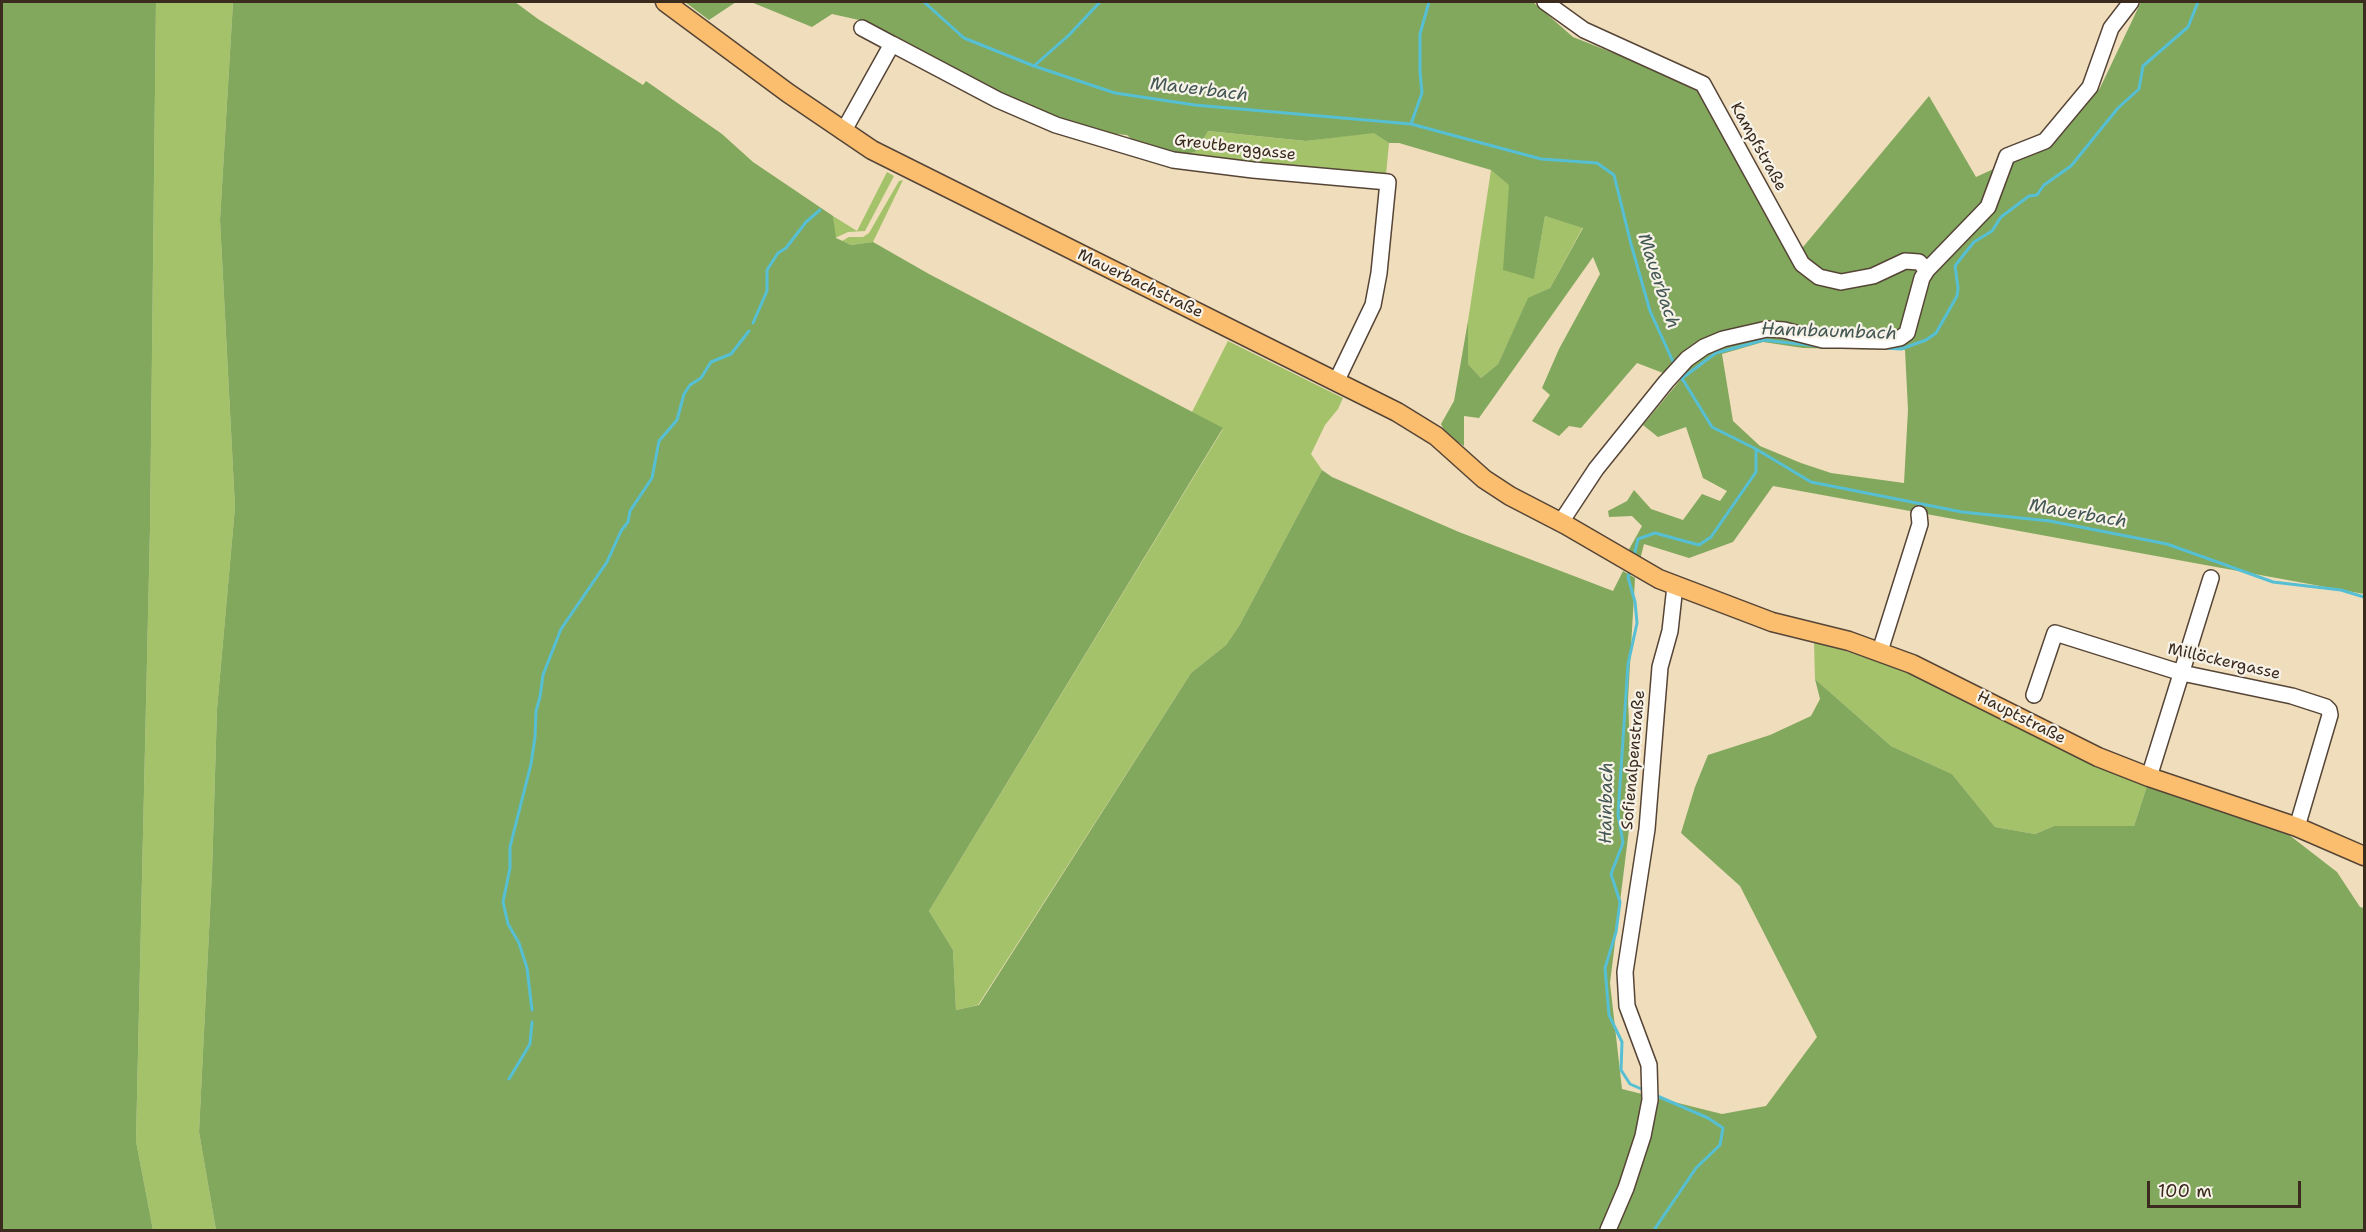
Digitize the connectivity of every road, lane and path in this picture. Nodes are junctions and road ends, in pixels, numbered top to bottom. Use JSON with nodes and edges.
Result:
{"nodes":[{"id":1,"x":665,"y":2,"type":"edge"},
{"id":2,"x":1545,"y":2,"type":"edge"},
{"id":3,"x":2131,"y":2,"type":"edge"},
{"id":4,"x":861,"y":28,"type":"dead end"},
{"id":5,"x":892,"y":44,"type":"junction"},
{"id":6,"x":843,"y":132,"type":"junction"},
{"id":7,"x":1927,"y":270,"type":"junction"},
{"id":8,"x":1336,"y":382,"type":"junction"},
{"id":9,"x":1919,"y":514,"type":"dead end"},
{"id":10,"x":1560,"y":522,"type":"junction"},
{"id":11,"x":2211,"y":578,"type":"dead end"},
{"id":12,"x":1675,"y":586,"type":"junction"},
{"id":13,"x":1880,"y":651,"type":"junction"},
{"id":14,"x":2182,"y":673,"type":"junction"},
{"id":15,"x":2034,"y":695,"type":"dead end"},
{"id":16,"x":2149,"y":777,"type":"junction"},
{"id":17,"x":2296,"y":827,"type":"junction"},
{"id":18,"x":2364,"y":856,"type":"edge"},
{"id":19,"x":1608,"y":1230,"type":"edge"}],
"edges":[{"from":1,"to":6,"type":"main road","name":"Mauerbachstraße"},
{"from":2,"to":7,"type":"street","name":"Kampfstraße"},
{"from":3,"to":7,"type":"street"},
{"from":4,"to":5,"type":"street","name":"Greutberggasse"},
{"from":5,"to":6,"type":"street"},
{"from":5,"to":8,"type":"street","name":"Greutberggasse"},
{"from":6,"to":8,"type":"main road","name":"Mauerbachstraße"},
{"from":7,"to":10,"type":"street"},
{"from":8,"to":10,"type":"main road","name":"Mauerbachstraße"},
{"from":9,"to":13,"type":"street"},
{"from":10,"to":12,"type":"main road","name":"Mauerbachstraße"},
{"from":11,"to":14,"type":"street"},
{"from":12,"to":13,"type":"main road","name":"Hauptstraße"},
{"from":12,"to":19,"type":"street","name":"Sofienalpenstraße"},
{"from":13,"to":16,"type":"main road","name":"Hauptstraße"},
{"from":14,"to":15,"type":"street","name":"Millöckergasse"},
{"from":14,"to":16,"type":"street"},
{"from":14,"to":17,"type":"street","name":"Millöckergasse"},
{"from":16,"to":17,"type":"main road","name":"Hauptstraße"},
{"from":17,"to":18,"type":"main road","name":"Hauptstraße"}]}
